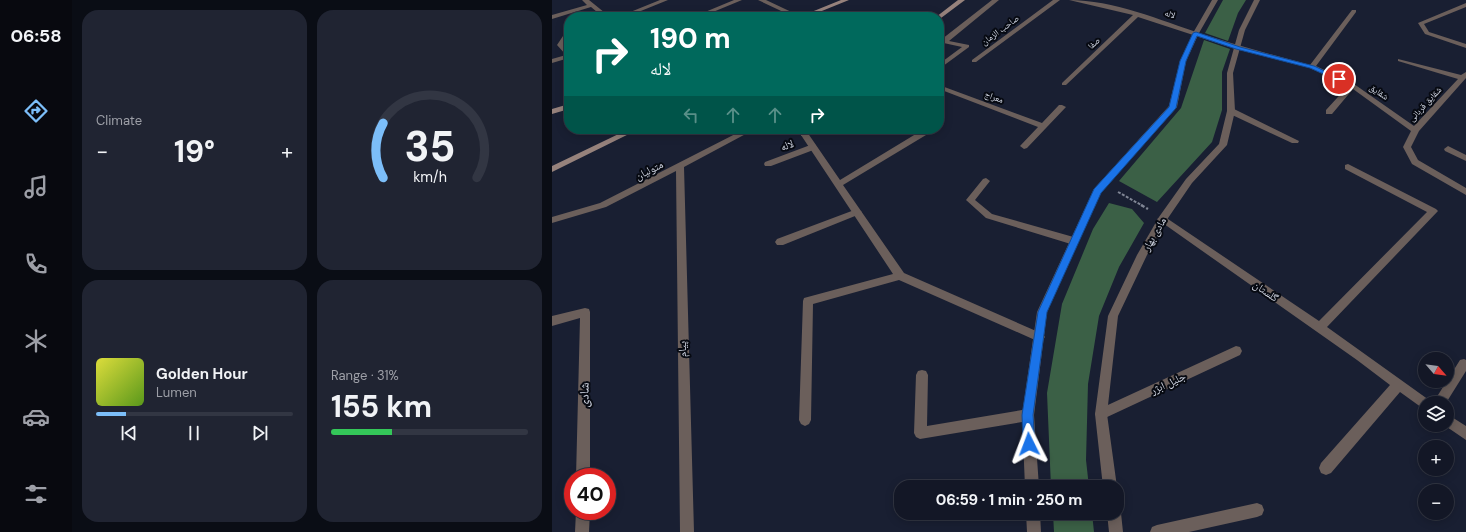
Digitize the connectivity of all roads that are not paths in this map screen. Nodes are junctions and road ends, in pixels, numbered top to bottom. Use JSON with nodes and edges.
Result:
{"nodes":[{"id":1,"x":585,"y":0,"type":"edge"},
{"id":2,"x":665,"y":0,"type":"edge"},
{"id":3,"x":739,"y":0,"type":"edge"},
{"id":4,"x":761,"y":0,"type":"edge"},
{"id":5,"x":846,"y":0,"type":"edge"},
{"id":6,"x":962,"y":0,"type":"edge"},
{"id":7,"x":996,"y":0,"type":"edge"},
{"id":8,"x":1056,"y":0,"type":"edge"},
{"id":9,"x":1072,"y":0,"type":"edge"},
{"id":10,"x":1215,"y":0,"type":"edge"},
{"id":11,"x":1257,"y":0,"type":"edge"},
{"id":12,"x":1466,"y":5,"type":"edge"},
{"id":13,"x":592,"y":6,"type":"junction"},
{"id":14,"x":1354,"y":11,"type":"dead end"},
{"id":15,"x":570,"y":12,"type":"edge"},
{"id":16,"x":600,"y":12,"type":"edge"},
{"id":17,"x":634,"y":12,"type":"edge"},
{"id":18,"x":709,"y":12,"type":"edge"},
{"id":19,"x":789,"y":12,"type":"edge"},
{"id":20,"x":814,"y":12,"type":"edge"},
{"id":21,"x":944,"y":13,"type":"edge"},
{"id":22,"x":564,"y":14,"type":"edge"},
{"id":23,"x":1137,"y":15,"type":"junction"},
{"id":24,"x":552,"y":17,"type":"edge"},
{"id":25,"x":1196,"y":33,"type":"junction"},
{"id":26,"x":564,"y":39,"type":"edge"},
{"id":27,"x":944,"y":39,"type":"edge"},
{"id":28,"x":944,"y":41,"type":"edge"},
{"id":29,"x":1466,"y":46,"type":"edge"},
{"id":30,"x":1238,"y":48,"type":"junction"},
{"id":31,"x":564,"y":49,"type":"edge"},
{"id":32,"x":564,"y":57,"type":"edge"},
{"id":33,"x":1400,"y":60,"type":"dead end"},
{"id":34,"x":552,"y":61,"type":"edge"},
{"id":35,"x":974,"y":61,"type":"dead end"},
{"id":36,"x":944,"y":63,"type":"edge"},
{"id":37,"x":1312,"y":67,"type":"junction"},
{"id":38,"x":1464,"y":76,"type":"edge"},
{"id":39,"x":1064,"y":84,"type":"dead end"},
{"id":40,"x":1352,"y":85,"type":"junction"},
{"id":41,"x":944,"y":90,"type":"edge"},
{"id":42,"x":1062,"y":107,"type":"dead end"},
{"id":43,"x":564,"y":108,"type":"edge"},
{"id":44,"x":1231,"y":111,"type":"junction"},
{"id":45,"x":552,"y":112,"type":"edge"},
{"id":46,"x":1329,"y":112,"type":"dead end"},
{"id":47,"x":1043,"y":126,"type":"junction"},
{"id":48,"x":1415,"y":130,"type":"junction"},
{"id":49,"x":625,"y":134,"type":"edge"},
{"id":50,"x":741,"y":134,"type":"edge"},
{"id":51,"x":807,"y":134,"type":"edge"},
{"id":52,"x":921,"y":134,"type":"edge"},
{"id":53,"x":1295,"y":141,"type":"dead end"},
{"id":54,"x":1024,"y":146,"type":"dead end"},
{"id":55,"x":813,"y":147,"type":"junction"},
{"id":56,"x":1448,"y":150,"type":"dead end"},
{"id":57,"x":1466,"y":158,"type":"edge"},
{"id":58,"x":768,"y":164,"type":"dead end"},
{"id":59,"x":680,"y":166,"type":"junction"},
{"id":60,"x":1348,"y":167,"type":"dead end"},
{"id":61,"x":552,"y":169,"type":"edge"},
{"id":62,"x":986,"y":181,"type":"dead end"},
{"id":63,"x":839,"y":184,"type":"junction"},
{"id":64,"x":1466,"y":192,"type":"edge"},
{"id":65,"x":858,"y":212,"type":"junction"},
{"id":66,"x":1162,"y":219,"type":"junction"},
{"id":67,"x":552,"y":220,"type":"edge"},
{"id":68,"x":1074,"y":241,"type":"junction"},
{"id":69,"x":780,"y":242,"type":"dead end"},
{"id":70,"x":900,"y":276,"type":"junction"},
{"id":71,"x":552,"y":321,"type":"edge"},
{"id":72,"x":1319,"y":328,"type":"junction"},
{"id":73,"x":1039,"y":336,"type":"junction"},
{"id":74,"x":1236,"y":351,"type":"dead end"},
{"id":75,"x":1464,"y":364,"type":"dead end"},
{"id":76,"x":922,"y":375,"type":"dead end"},
{"id":77,"x":1399,"y":384,"type":"junction"},
{"id":78,"x":1443,"y":396,"type":"edge"},
{"id":79,"x":1418,"y":399,"type":"edge"},
{"id":80,"x":1101,"y":414,"type":"junction"},
{"id":81,"x":1028,"y":415,"type":"junction"},
{"id":82,"x":805,"y":420,"type":"dead end"},
{"id":83,"x":1454,"y":425,"type":"edge"},
{"id":84,"x":1466,"y":434,"type":"edge"},
{"id":85,"x":583,"y":468,"type":"edge"},
{"id":86,"x":1326,"y":468,"type":"dead end"},
{"id":87,"x":1032,"y":480,"type":"edge"},
{"id":88,"x":1109,"y":480,"type":"edge"},
{"id":89,"x":1257,"y":510,"type":"dead end"},
{"id":90,"x":583,"y":520,"type":"edge"},
{"id":91,"x":1033,"y":520,"type":"edge"},
{"id":92,"x":1115,"y":520,"type":"edge"},
{"id":93,"x":582,"y":532,"type":"edge"},
{"id":94,"x":687,"y":532,"type":"edge"},
{"id":95,"x":1034,"y":532,"type":"edge"},
{"id":96,"x":1116,"y":532,"type":"edge"},
{"id":97,"x":1157,"y":532,"type":"edge"}],
"edges":[{"from":1,"to":13,"type":"street"},
{"from":2,"to":17,"type":"street"},
{"from":3,"to":18,"type":"street"},
{"from":4,"to":19,"type":"street"},
{"from":5,"to":20,"type":"main road"},
{"from":6,"to":21,"type":"main road"},
{"from":7,"to":27,"type":"street"},
{"from":8,"to":35,"type":"street","name":"صاحب الزمان"},
{"from":9,"to":23,"type":"street","name":"لاله"},
{"from":10,"to":25,"type":"street"},
{"from":11,"to":30,"type":"street","name":"مادی بهار"},
{"from":12,"to":29,"type":"street"},
{"from":13,"to":15,"type":"street"},
{"from":13,"to":16,"type":"street"},
{"from":14,"to":37,"type":"street"},
{"from":22,"to":24,"type":"street"},
{"from":23,"to":25,"type":"street","name":"لاله"},
{"from":23,"to":39,"type":"street","name":"صفا"},
{"from":25,"to":30,"type":"street","name":"لاله"},
{"from":25,"to":68,"type":"street"},
{"from":26,"to":31,"type":"street"},
{"from":28,"to":36,"type":"street"},
{"from":30,"to":37,"type":"street","name":"شقایق"},
{"from":30,"to":44,"type":"street","name":"مادی بهار"},
{"from":32,"to":34,"type":"street"},
{"from":33,"to":38,"type":"street"},
{"from":37,"to":40,"type":"street","name":"شقایق"},
{"from":38,"to":48,"type":"street","name":"شقایق قربانی"},
{"from":40,"to":46,"type":"street"},
{"from":40,"to":48,"type":"street","name":"شقایق"},
{"from":41,"to":47,"type":"street","name":"معراج"},
{"from":42,"to":47,"type":"street"},
{"from":43,"to":45,"type":"main road"},
{"from":44,"to":53,"type":"street"},
{"from":44,"to":66,"type":"street","name":"مادی بهار"},
{"from":47,"to":54,"type":"street"},
{"from":48,"to":64,"type":"street","name":"شقایق قربانی"},
{"from":49,"to":61,"type":"main road"},
{"from":50,"to":59,"type":"street","name":"متولیان"},
{"from":51,"to":55,"type":"street"},
{"from":52,"to":63,"type":"street"},
{"from":55,"to":58,"type":"street","name":"لاله"},
{"from":55,"to":63,"type":"street"},
{"from":56,"to":57,"type":"street"},
{"from":59,"to":67,"type":"street","name":"متولیان"},
{"from":59,"to":94,"type":"street","name":"پیام"},
{"from":60,"to":72,"type":"street"},
{"from":62,"to":68,"type":"street"},
{"from":63,"to":65,"type":"street"},
{"from":65,"to":69,"type":"street"},
{"from":65,"to":70,"type":"street"},
{"from":66,"to":72,"type":"street","name":"گلستان"},
{"from":66,"to":80,"type":"street","name":"مادی بهار"},
{"from":68,"to":73,"type":"street"},
{"from":70,"to":73,"type":"street"},
{"from":70,"to":82,"type":"street"},
{"from":71,"to":85,"type":"street","name":"شادی"},
{"from":72,"to":77,"type":"street","name":"گلستان"},
{"from":73,"to":81,"type":"street"},
{"from":74,"to":80,"type":"street","name":"جلیل ابژر"},
{"from":75,"to":78,"type":"street"},
{"from":76,"to":81,"type":"street"},
{"from":77,"to":79,"type":"street","name":"گلستان"},
{"from":77,"to":86,"type":"street"},
{"from":80,"to":88,"type":"street","name":"مادی بهار"},
{"from":81,"to":87,"type":"street"},
{"from":83,"to":84,"type":"street"},
{"from":89,"to":97,"type":"street"},
{"from":90,"to":93,"type":"street"},
{"from":91,"to":95,"type":"street"},
{"from":92,"to":96,"type":"street"}]}
